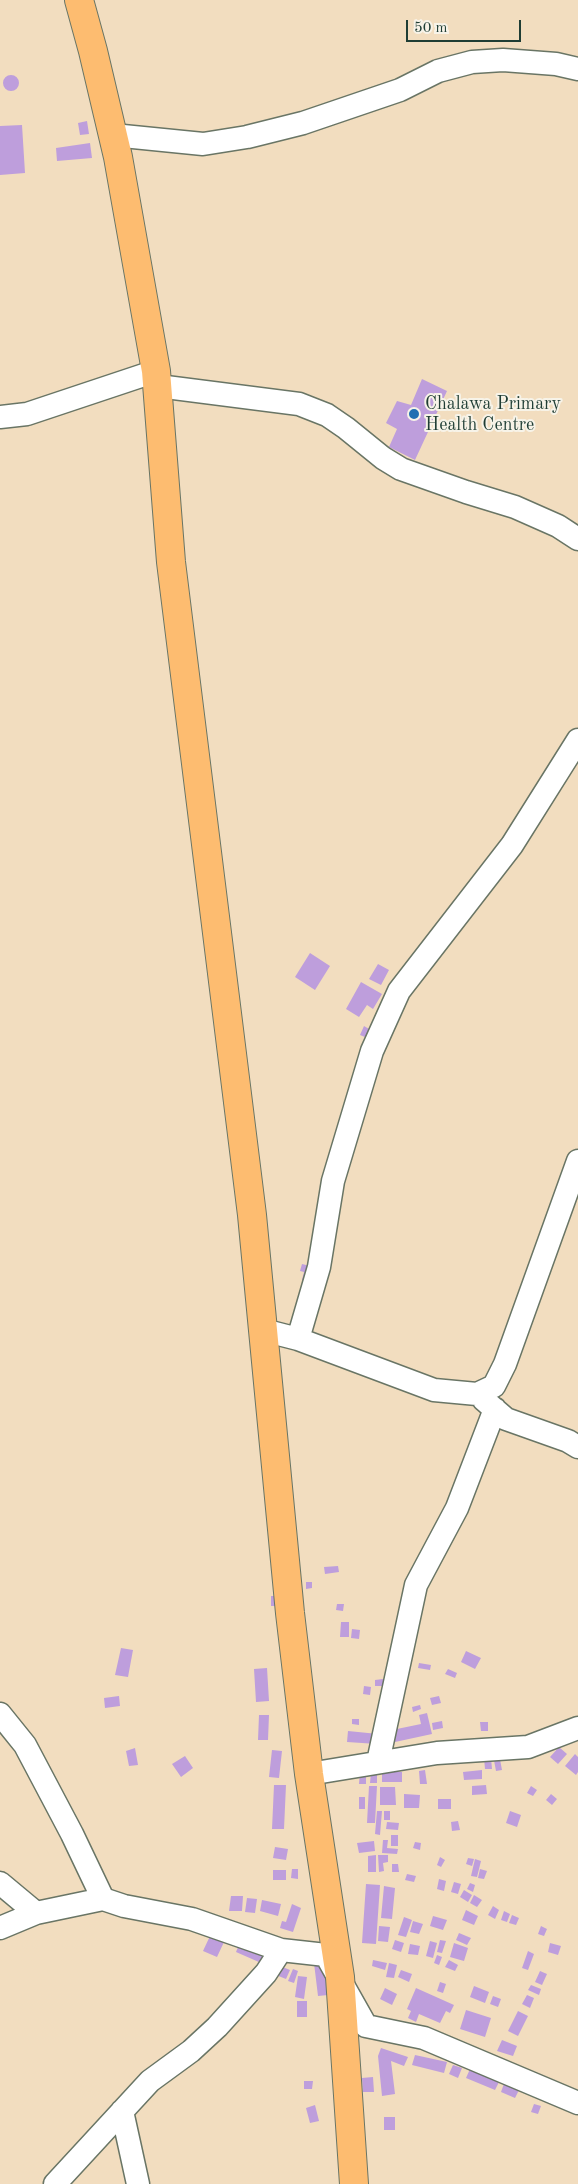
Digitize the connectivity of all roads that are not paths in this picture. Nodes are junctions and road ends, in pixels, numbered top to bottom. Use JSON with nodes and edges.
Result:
{"nodes":[{"id":1,"x":79,"y":0,"type":"edge"},
{"id":2,"x":578,"y":69,"type":"edge"},
{"id":3,"x":113,"y":135,"type":"junction"},
{"id":4,"x":157,"y":379,"type":"junction"},
{"id":5,"x":0,"y":417,"type":"edge"},
{"id":6,"x":578,"y":539,"type":"edge"},
{"id":7,"x":578,"y":740,"type":"edge"},
{"id":8,"x":578,"y":1161,"type":"edge"},
{"id":9,"x":263,"y":1330,"type":"junction"},
{"id":10,"x":298,"y":1339,"type":"junction"},
{"id":11,"x":477,"y":1394,"type":"junction"},
{"id":12,"x":495,"y":1409,"type":"junction"},
{"id":13,"x":578,"y":1447,"type":"edge"},
{"id":14,"x":0,"y":1714,"type":"edge"},
{"id":15,"x":578,"y":1728,"type":"edge"},
{"id":16,"x":378,"y":1762,"type":"junction"},
{"id":17,"x":309,"y":1774,"type":"junction"},
{"id":18,"x":0,"y":1883,"type":"edge"},
{"id":19,"x":103,"y":1900,"type":"junction"},
{"id":20,"x":36,"y":1913,"type":"junction"},
{"id":21,"x":0,"y":1928,"type":"edge"},
{"id":22,"x":280,"y":1950,"type":"junction"},
{"id":23,"x":340,"y":1978,"type":"junction"},
{"id":24,"x":578,"y":2102,"type":"edge"},
{"id":25,"x":122,"y":2111,"type":"junction"},
{"id":26,"x":54,"y":2184,"type":"edge"},
{"id":27,"x":138,"y":2184,"type":"edge"},
{"id":28,"x":354,"y":2184,"type":"edge"}],
"edges":[{"from":1,"to":3,"type":"main road"},
{"from":2,"to":3,"type":"street"},
{"from":3,"to":4,"type":"main road"},
{"from":4,"to":5,"type":"street"},
{"from":4,"to":6,"type":"street"},
{"from":4,"to":9,"type":"main road"},
{"from":7,"to":10,"type":"street"},
{"from":8,"to":11,"type":"street"},
{"from":9,"to":10,"type":"street"},
{"from":9,"to":17,"type":"main road"},
{"from":10,"to":11,"type":"street"},
{"from":11,"to":12,"type":"street"},
{"from":12,"to":13,"type":"street"},
{"from":12,"to":16,"type":"street"},
{"from":14,"to":19,"type":"street"},
{"from":15,"to":16,"type":"street"},
{"from":16,"to":17,"type":"street"},
{"from":17,"to":23,"type":"main road"},
{"from":18,"to":20,"type":"street"},
{"from":19,"to":20,"type":"street"},
{"from":19,"to":22,"type":"street"},
{"from":20,"to":21,"type":"street"},
{"from":22,"to":23,"type":"street"},
{"from":22,"to":25,"type":"street"},
{"from":23,"to":24,"type":"street"},
{"from":23,"to":28,"type":"main road"},
{"from":25,"to":26,"type":"street"},
{"from":25,"to":27,"type":"street"}]}
